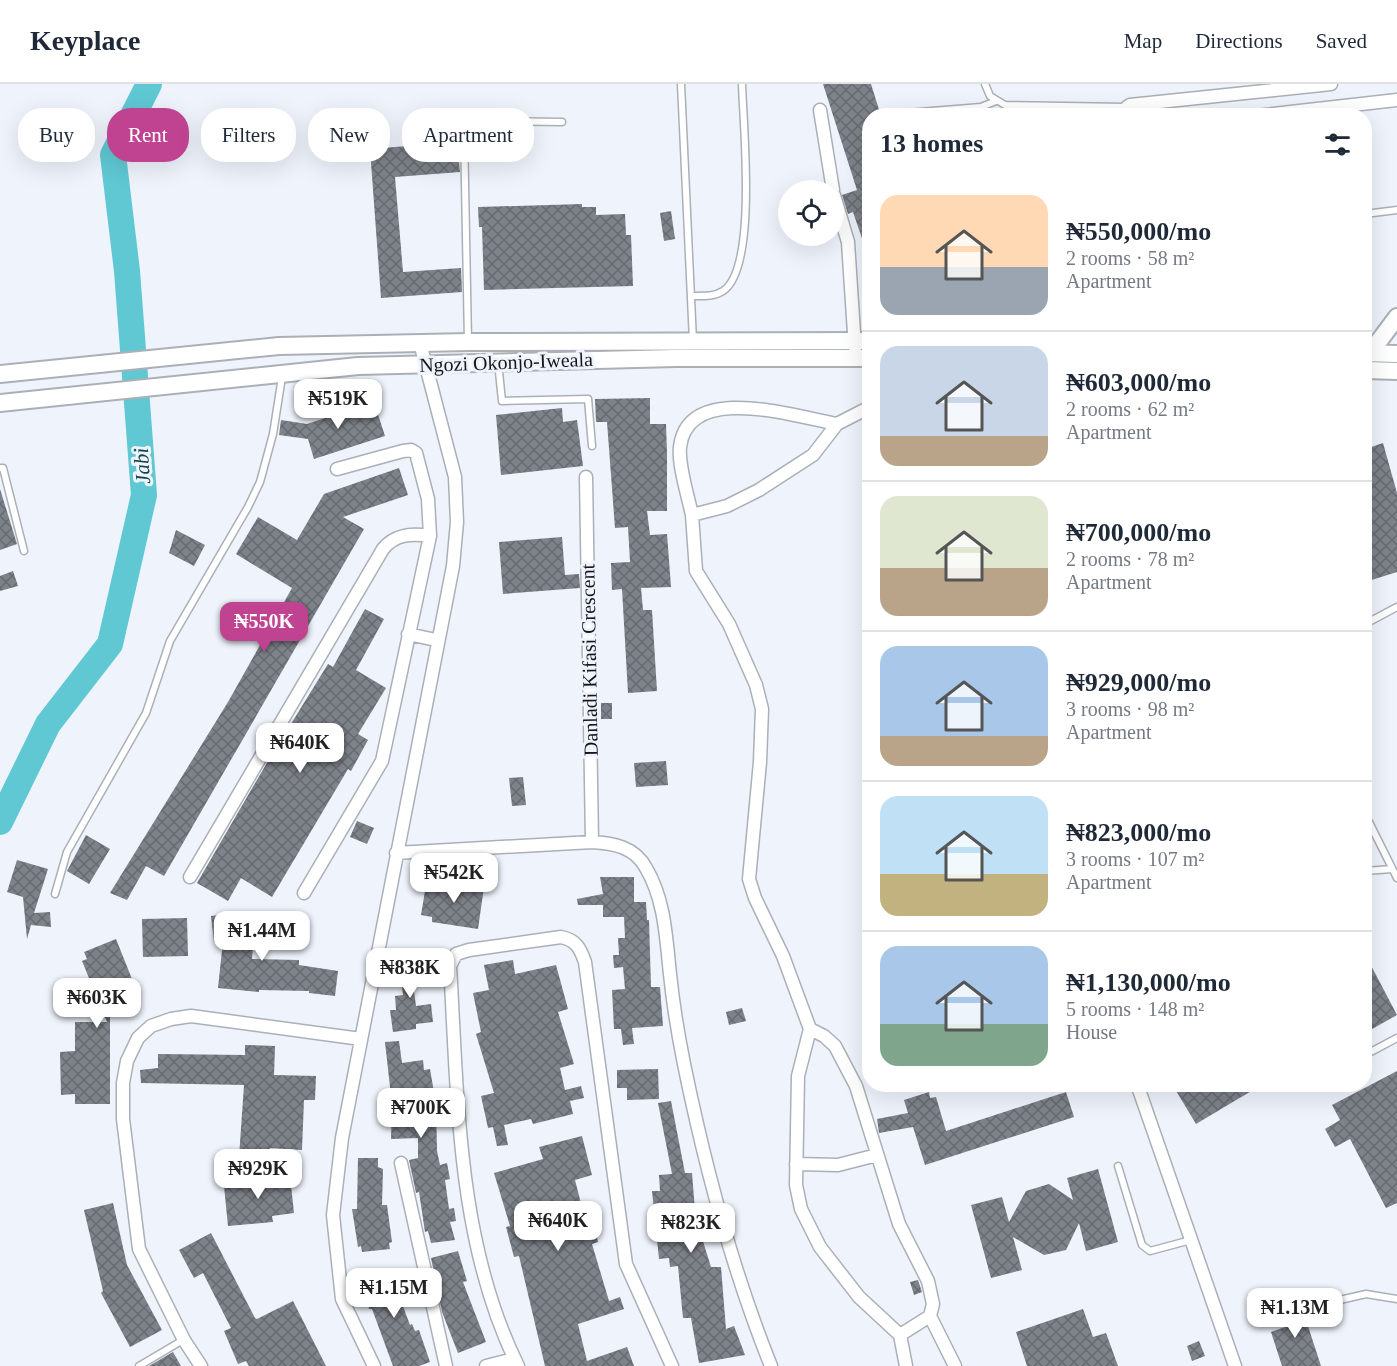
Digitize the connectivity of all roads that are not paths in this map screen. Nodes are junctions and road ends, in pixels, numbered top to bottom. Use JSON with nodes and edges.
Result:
{"nodes":[{"id":1,"x":681,"y":84,"type":"edge"},
{"id":2,"x":742,"y":84,"type":"edge"},
{"id":3,"x":985,"y":84,"type":"edge"},
{"id":4,"x":1331,"y":84,"type":"edge"},
{"id":5,"x":1397,"y":100,"type":"edge"},
{"id":6,"x":996,"y":101,"type":"junction"},
{"id":7,"x":969,"y":108,"type":"edge"},
{"id":8,"x":1066,"y":108,"type":"edge"},
{"id":9,"x":1128,"y":108,"type":"edge"},
{"id":10,"x":1326,"y":108,"type":"edge"},
{"id":11,"x":820,"y":110,"type":"dead end"},
{"id":12,"x":562,"y":122,"type":"dead end"},
{"id":13,"x":831,"y":180,"type":"edge"},
{"id":14,"x":1397,"y":210,"type":"edge"},
{"id":15,"x":1372,"y":213,"type":"edge"},
{"id":16,"x":844,"y":229,"type":"edge"},
{"id":17,"x":692,"y":296,"type":"junction"},
{"id":18,"x":1397,"y":317,"type":"edge"},
{"id":19,"x":862,"y":341,"type":"edge"},
{"id":20,"x":468,"y":342,"type":"junction"},
{"id":21,"x":693,"y":342,"type":"junction"},
{"id":22,"x":420,"y":343,"type":"junction"},
{"id":23,"x":1372,"y":348,"type":"edge"},
{"id":24,"x":1372,"y":353,"type":"edge"},
{"id":25,"x":1397,"y":354,"type":"edge"},
{"id":26,"x":862,"y":359,"type":"edge"},
{"id":27,"x":498,"y":362,"type":"junction"},
{"id":28,"x":424,"y":365,"type":"junction"},
{"id":29,"x":1372,"y":370,"type":"edge"},
{"id":30,"x":1397,"y":371,"type":"edge"},
{"id":31,"x":283,"y":373,"type":"junction"},
{"id":32,"x":0,"y":374,"type":"edge"},
{"id":33,"x":0,"y":403,"type":"edge"},
{"id":34,"x":862,"y":411,"type":"edge"},
{"id":35,"x":837,"y":424,"type":"junction"},
{"id":36,"x":592,"y":446,"type":"dead end"},
{"id":37,"x":0,"y":468,"type":"edge"},
{"id":38,"x":338,"y":469,"type":"dead end"},
{"id":39,"x":586,"y":477,"type":"dead end"},
{"id":40,"x":692,"y":515,"type":"junction"},
{"id":41,"x":430,"y":536,"type":"junction"},
{"id":42,"x":24,"y":550,"type":"dead end"},
{"id":43,"x":1397,"y":607,"type":"edge"},
{"id":44,"x":1372,"y":620,"type":"edge"},
{"id":45,"x":408,"y":634,"type":"junction"},
{"id":46,"x":436,"y":640,"type":"junction"},
{"id":47,"x":1372,"y":828,"type":"edge"},
{"id":48,"x":592,"y":842,"type":"junction"},
{"id":49,"x":396,"y":853,"type":"junction"},
{"id":50,"x":1392,"y":869,"type":"junction"},
{"id":51,"x":1372,"y":870,"type":"edge"},
{"id":52,"x":190,"y":877,"type":"dead end"},
{"id":53,"x":1397,"y":878,"type":"edge"},
{"id":54,"x":304,"y":893,"type":"dead end"},
{"id":55,"x":55,"y":894,"type":"dead end"},
{"id":56,"x":810,"y":1029,"type":"junction"},
{"id":57,"x":1397,"y":1038,"type":"edge"},
{"id":58,"x":361,"y":1039,"type":"junction"},
{"id":59,"x":1372,"y":1052,"type":"edge"},
{"id":60,"x":1140,"y":1092,"type":"edge"},
{"id":61,"x":877,"y":1155,"type":"junction"},
{"id":62,"x":400,"y":1163,"type":"dead end"},
{"id":63,"x":796,"y":1164,"type":"junction"},
{"id":64,"x":1118,"y":1166,"type":"dead end"},
{"id":65,"x":1191,"y":1240,"type":"junction"},
{"id":66,"x":1397,"y":1299,"type":"edge"},
{"id":67,"x":1331,"y":1302,"type":"dead end"},
{"id":68,"x":930,"y":1316,"type":"junction"},
{"id":69,"x":900,"y":1335,"type":"junction"},
{"id":70,"x":184,"y":1340,"type":"junction"},
{"id":71,"x":516,"y":1362,"type":"edge"},
{"id":72,"x":369,"y":1364,"type":"edge"},
{"id":73,"x":139,"y":1366,"type":"edge"},
{"id":74,"x":201,"y":1366,"type":"edge"},
{"id":75,"x":446,"y":1366,"type":"edge"},
{"id":76,"x":486,"y":1366,"type":"edge"},
{"id":77,"x":672,"y":1366,"type":"edge"},
{"id":78,"x":771,"y":1366,"type":"edge"},
{"id":79,"x":906,"y":1366,"type":"edge"},
{"id":80,"x":955,"y":1366,"type":"edge"},
{"id":81,"x":1235,"y":1366,"type":"edge"}],
"edges":[{"from":1,"to":17,"type":"lane"},
{"from":2,"to":17,"type":"lane"},
{"from":3,"to":6,"type":"lane"},
{"from":4,"to":9,"type":"street"},
{"from":5,"to":10,"type":"street"},
{"from":6,"to":7,"type":"lane"},
{"from":6,"to":8,"type":"lane"},
{"from":11,"to":13,"type":"street"},
{"from":12,"to":20,"type":"lane"},
{"from":14,"to":15,"type":"lane"},
{"from":16,"to":19,"type":"street"},
{"from":17,"to":21,"type":"lane"},
{"from":18,"to":23,"type":"street"},
{"from":19,"to":21,"type":"street","name":"Ngozi Okonjo-Iweala"},
{"from":20,"to":21,"type":"street","name":"Ngozi Okonjo-Iweala"},
{"from":20,"to":22,"type":"street","name":"Ngozi Okonjo-Iweala"},
{"from":22,"to":28,"type":"street"},
{"from":22,"to":32,"type":"street","name":"Ngozi Okonjo-Iweala"},
{"from":24,"to":25,"type":"street"},
{"from":26,"to":27,"type":"street","name":"Ngozi Okonjo-Iweala"},
{"from":27,"to":28,"type":"street","name":"Ngozi Okonjo-Iweala"},
{"from":27,"to":36,"type":"lane"},
{"from":28,"to":31,"type":"street","name":"Ngozi Okonjo-Iweala"},
{"from":28,"to":46,"type":"street"},
{"from":29,"to":30,"type":"street"},
{"from":31,"to":33,"type":"street","name":"Ngozi Okonjo-Iweala"},
{"from":31,"to":55,"type":"lane"},
{"from":34,"to":35,"type":"street"},
{"from":35,"to":40,"type":"street"},
{"from":35,"to":40,"type":"street"},
{"from":37,"to":42,"type":"lane"},
{"from":38,"to":41,"type":"street"},
{"from":39,"to":48,"type":"street","name":"Danladi Kifasi Crescent"},
{"from":40,"to":56,"type":"street"},
{"from":41,"to":45,"type":"street"},
{"from":41,"to":52,"type":"street"},
{"from":43,"to":44,"type":"lane"},
{"from":45,"to":46,"type":"street"},
{"from":45,"to":54,"type":"street"},
{"from":46,"to":49,"type":"street"},
{"from":47,"to":50,"type":"lane"},
{"from":48,"to":49,"type":"street"},
{"from":48,"to":78,"type":"street"},
{"from":49,"to":58,"type":"street"},
{"from":50,"to":51,"type":"lane"},
{"from":50,"to":53,"type":"lane"},
{"from":56,"to":61,"type":"street"},
{"from":56,"to":63,"type":"street"},
{"from":57,"to":59,"type":"lane"},
{"from":58,"to":70,"type":"street"},
{"from":58,"to":72,"type":"street"},
{"from":60,"to":65,"type":"street"},
{"from":61,"to":63,"type":"street"},
{"from":61,"to":68,"type":"street"},
{"from":62,"to":75,"type":"street"},
{"from":63,"to":69,"type":"street"},
{"from":64,"to":65,"type":"lane"},
{"from":65,"to":81,"type":"street"},
{"from":66,"to":67,"type":"lane"},
{"from":68,"to":69,"type":"street"},
{"from":68,"to":80,"type":"street"},
{"from":69,"to":79,"type":"street"},
{"from":70,"to":73,"type":"lane"},
{"from":70,"to":74,"type":"street"},
{"from":71,"to":76,"type":"street"},
{"from":71,"to":77,"type":"street"}]}
